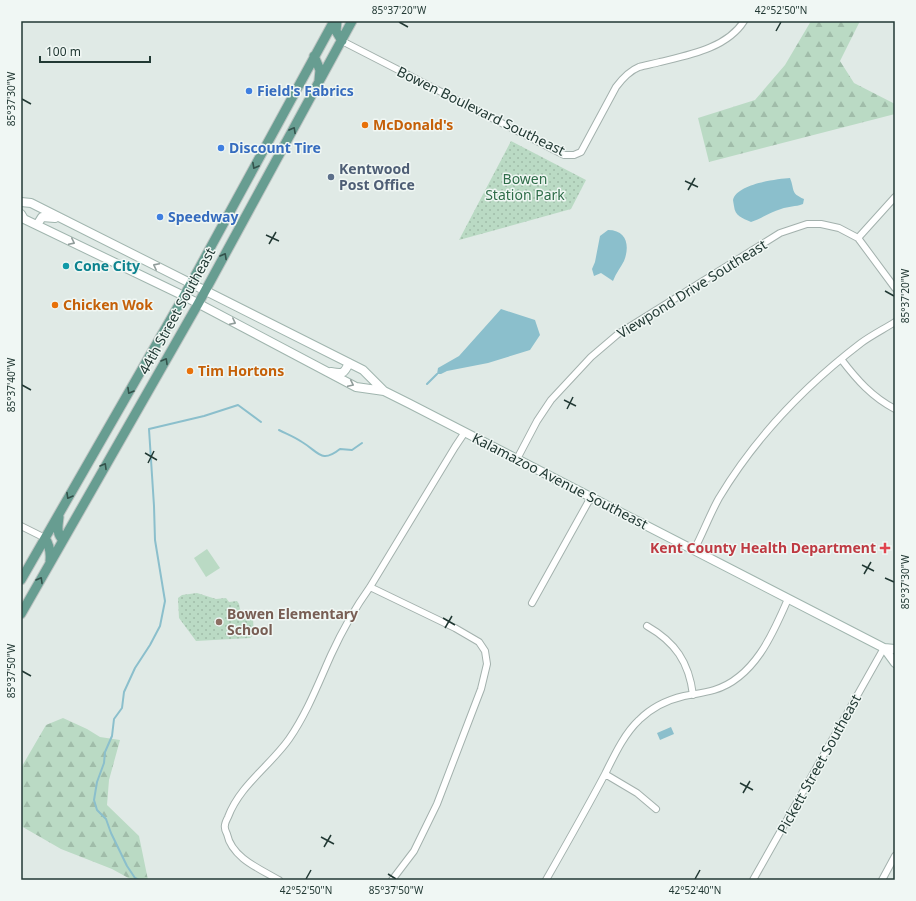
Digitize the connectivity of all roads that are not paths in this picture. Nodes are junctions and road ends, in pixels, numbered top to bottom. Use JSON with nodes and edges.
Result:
{"nodes":[{"id":1,"x":334,"y":21,"type":"edge"},
{"id":2,"x":337,"y":21,"type":"edge"},
{"id":3,"x":352,"y":21,"type":"edge"},
{"id":4,"x":744,"y":21,"type":"edge"},
{"id":5,"x":342,"y":41,"type":"junction"},
{"id":6,"x":314,"y":56,"type":"junction"},
{"id":7,"x":318,"y":83,"type":"junction"},
{"id":8,"x":895,"y":197,"type":"edge"},
{"id":9,"x":21,"y":202,"type":"edge"},
{"id":10,"x":21,"y":214,"type":"edge"},
{"id":11,"x":62,"y":218,"type":"junction"},
{"id":12,"x":37,"y":225,"type":"junction"},
{"id":13,"x":858,"y":238,"type":"junction"},
{"id":14,"x":191,"y":284,"type":"junction"},
{"id":15,"x":895,"y":288,"type":"edge"},
{"id":16,"x":205,"y":291,"type":"junction"},
{"id":17,"x":184,"y":296,"type":"junction"},
{"id":18,"x":198,"y":304,"type":"junction"},
{"id":19,"x":895,"y":322,"type":"edge"},
{"id":20,"x":841,"y":360,"type":"junction"},
{"id":21,"x":349,"y":363,"type":"junction"},
{"id":22,"x":321,"y":369,"type":"junction"},
{"id":23,"x":384,"y":391,"type":"junction"},
{"id":24,"x":895,"y":409,"type":"edge"},
{"id":25,"x":110,"y":426,"type":"junction"},
{"id":26,"x":465,"y":432,"type":"junction"},
{"id":27,"x":114,"y":449,"type":"junction"},
{"id":28,"x":517,"y":460,"type":"junction"},
{"id":29,"x":591,"y":497,"type":"junction"},
{"id":30,"x":59,"y":514,"type":"junction"},
{"id":31,"x":21,"y":526,"type":"edge"},
{"id":32,"x":45,"y":538,"type":"junction"},
{"id":33,"x":63,"y":540,"type":"junction"},
{"id":34,"x":694,"y":550,"type":"junction"},
{"id":35,"x":49,"y":564,"type":"junction"},
{"id":36,"x":21,"y":580,"type":"edge"},
{"id":37,"x":370,"y":587,"type":"junction"},
{"id":38,"x":788,"y":599,"type":"junction"},
{"id":39,"x":532,"y":603,"type":"dead end"},
{"id":40,"x":21,"y":614,"type":"edge"},
{"id":41,"x":647,"y":626,"type":"dead end"},
{"id":42,"x":884,"y":648,"type":"junction"},
{"id":43,"x":895,"y":649,"type":"edge"},
{"id":44,"x":895,"y":663,"type":"edge"},
{"id":45,"x":693,"y":695,"type":"junction"},
{"id":46,"x":605,"y":774,"type":"junction"},
{"id":47,"x":656,"y":809,"type":"dead end"},
{"id":48,"x":895,"y":856,"type":"edge"},
{"id":49,"x":279,"y":880,"type":"edge"},
{"id":50,"x":392,"y":880,"type":"edge"},
{"id":51,"x":546,"y":880,"type":"edge"},
{"id":52,"x":753,"y":880,"type":"edge"},
{"id":53,"x":882,"y":880,"type":"edge"}],
"edges":[{"from":1,"to":6,"type":"main road","name":"44th Street Southeast"},
{"from":2,"to":5,"type":"main road"},
{"from":3,"to":5,"type":"main road","name":"44th Street Southeast"},
{"from":4,"to":5,"type":"street","name":"Bowen Boulevard Southeast"},
{"from":5,"to":7,"type":"main road","name":"44th Street Southeast"},
{"from":6,"to":7,"type":"main road"},
{"from":6,"to":14,"type":"main road","name":"44th Street Southeast","one_way":true},
{"from":16,"to":7,"type":"main road","name":"44th Street Southeast","one_way":true},
{"from":8,"to":13,"type":"street"},
{"from":9,"to":11,"type":"main road","name":"Kalamazoo Avenue Southeast"},
{"from":10,"to":12,"type":"main road","name":"Kalamazoo Avenue Southeast"},
{"from":11,"to":12,"type":"main road"},
{"from":14,"to":11,"type":"main road","name":"Kalamazoo Avenue Southeast","one_way":true},
{"from":12,"to":17,"type":"main road","name":"Kalamazoo Avenue Southeast","one_way":true},
{"from":13,"to":15,"type":"street","name":"Viewpond Drive Southeast"},
{"from":13,"to":28,"type":"street","name":"Viewpond Drive Southeast"},
{"from":14,"to":16,"type":"main road","name":"Kalamazoo Avenue Southeast"},
{"from":14,"to":17,"type":"main road","name":"44th Street Southeast"},
{"from":16,"to":18,"type":"main road","name":"44th Street Southeast"},
{"from":16,"to":21,"type":"main road","name":"Kalamazoo Avenue Southeast"},
{"from":17,"to":18,"type":"main road","name":"Kalamazoo Avenue Southeast"},
{"from":17,"to":25,"type":"main road","name":"44th Street Southeast","one_way":true},
{"from":18,"to":22,"type":"main road","name":"Kalamazoo Avenue Southeast","one_way":true},
{"from":27,"to":18,"type":"main road","name":"44th Street Southeast","one_way":true},
{"from":19,"to":20,"type":"street"},
{"from":20,"to":24,"type":"street"},
{"from":20,"to":34,"type":"street"},
{"from":21,"to":22,"type":"main road"},
{"from":21,"to":23,"type":"main road","name":"Kalamazoo Avenue Southeast"},
{"from":22,"to":23,"type":"main road","name":"Kalamazoo Avenue Southeast","one_way":true},
{"from":23,"to":26,"type":"main road","name":"Kalamazoo Avenue Southeast"},
{"from":25,"to":27,"type":"main road"},
{"from":25,"to":30,"type":"main road","name":"44th Street Southeast","one_way":true},
{"from":26,"to":28,"type":"main road","name":"Kalamazoo Avenue Southeast"},
{"from":26,"to":37,"type":"street"},
{"from":33,"to":27,"type":"main road","name":"44th Street Southeast","one_way":true},
{"from":28,"to":29,"type":"main road","name":"Kalamazoo Avenue Southeast"},
{"from":29,"to":34,"type":"main road","name":"Kalamazoo Avenue Southeast"},
{"from":29,"to":39,"type":"street"},
{"from":30,"to":32,"type":"main road","name":"44th Street Southeast"},
{"from":30,"to":33,"type":"main road"},
{"from":31,"to":32,"type":"street"},
{"from":32,"to":35,"type":"main road"},
{"from":32,"to":36,"type":"main road","name":"44th Street Southeast"},
{"from":33,"to":35,"type":"main road","name":"44th Street Southeast"},
{"from":34,"to":38,"type":"main road","name":"Kalamazoo Avenue Southeast"},
{"from":40,"to":35,"type":"main road","name":"44th Street Southeast","one_way":true},
{"from":37,"to":49,"type":"street"},
{"from":37,"to":50,"type":"street"},
{"from":38,"to":42,"type":"main road","name":"Kalamazoo Avenue Southeast"},
{"from":38,"to":45,"type":"street"},
{"from":41,"to":45,"type":"street"},
{"from":42,"to":43,"type":"main road","name":"Kalamazoo Avenue Southeast"},
{"from":42,"to":44,"type":"main road","name":"Kalamazoo Avenue Southeast"},
{"from":42,"to":52,"type":"street","name":"Pickett Street Southeast"},
{"from":45,"to":46,"type":"street"},
{"from":46,"to":47,"type":"street"},
{"from":46,"to":51,"type":"street"},
{"from":48,"to":53,"type":"street"}]}
